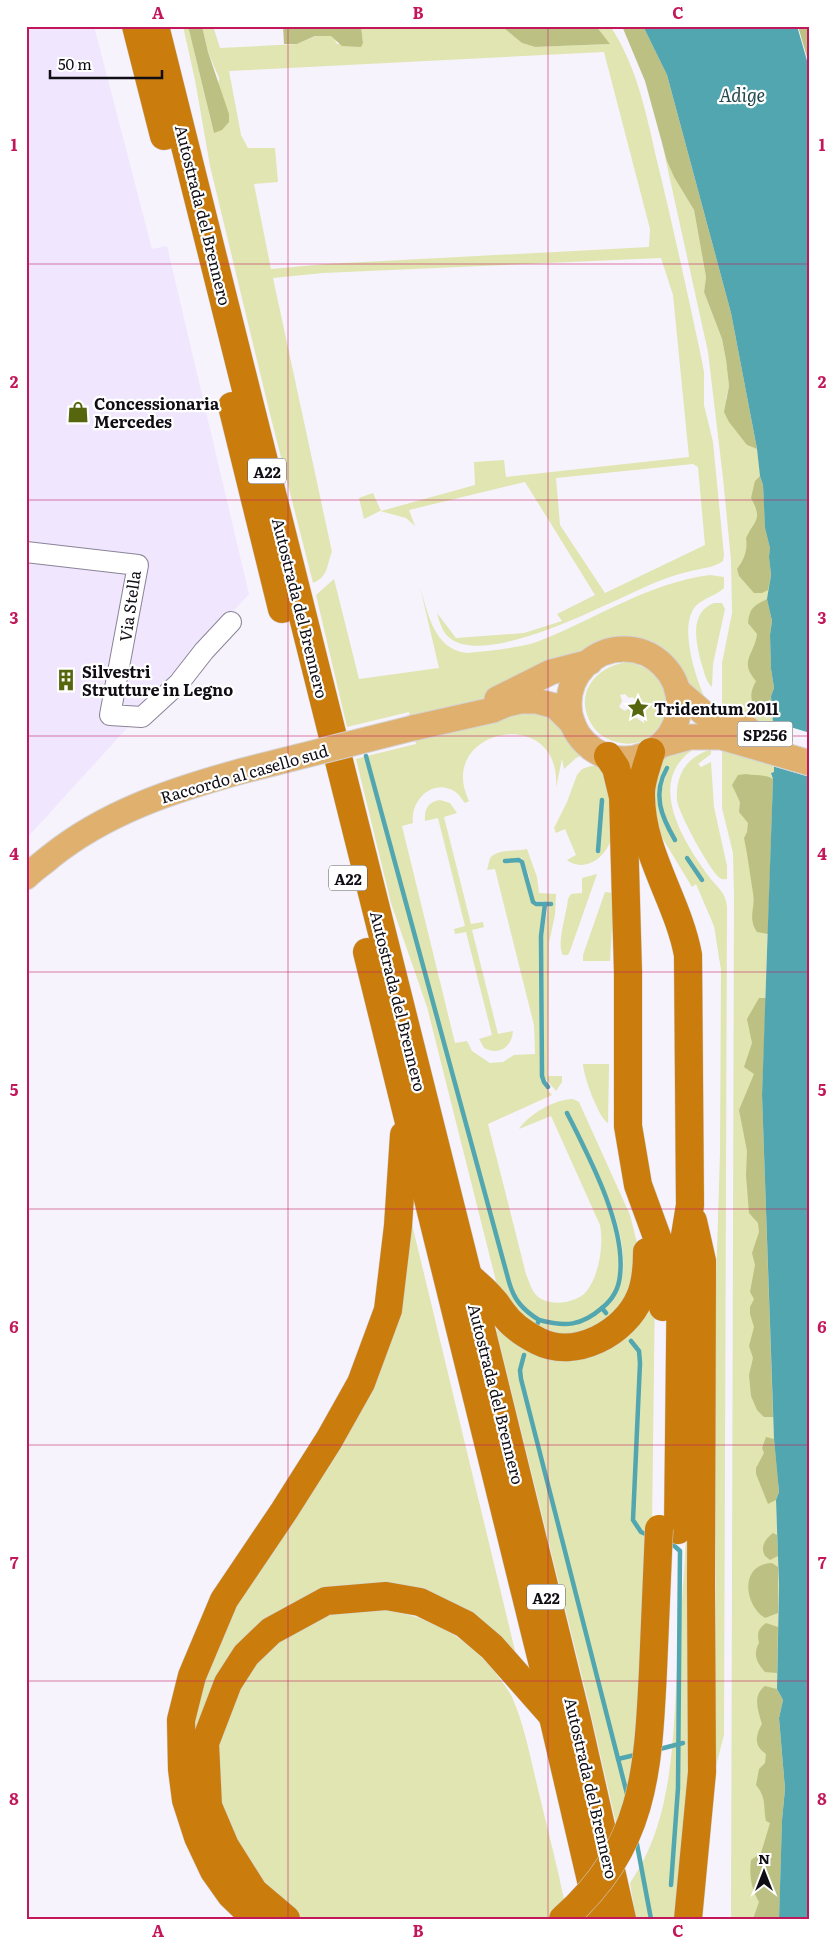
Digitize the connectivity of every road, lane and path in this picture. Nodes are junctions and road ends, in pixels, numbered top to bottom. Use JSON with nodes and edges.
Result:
{"nodes":[{"id":1,"x":136,"y":26,"type":"edge"},
{"id":2,"x":155,"y":26,"type":"edge"},
{"id":3,"x":26,"y":552,"type":"edge"},
{"id":4,"x":230,"y":622,"type":"dead end"},
{"id":5,"x":590,"y":662,"type":"junction"},
{"id":6,"x":677,"y":690,"type":"junction"},
{"id":7,"x":452,"y":720,"type":"junction"},
{"id":8,"x":573,"y":724,"type":"junction"},
{"id":9,"x":721,"y":730,"type":"junction"},
{"id":10,"x":810,"y":747,"type":"edge"},
{"id":11,"x":656,"y":749,"type":"junction"},
{"id":12,"x":608,"y":756,"type":"junction"},
{"id":13,"x":810,"y":763,"type":"edge"},
{"id":14,"x":26,"y":877,"type":"edge"},
{"id":15,"x":406,"y":1111,"type":"junction"},
{"id":16,"x":690,"y":1204,"type":"junction"},
{"id":17,"x":644,"y":1205,"type":"junction"},
{"id":18,"x":468,"y":1276,"type":"junction"},
{"id":19,"x":669,"y":1529,"type":"junction"},
{"id":20,"x":553,"y":1717,"type":"junction"},
{"id":21,"x":284,"y":1918,"type":"edge"},
{"id":22,"x":256,"y":1919,"type":"edge"},
{"id":23,"x":563,"y":1919,"type":"edge"},
{"id":24,"x":587,"y":1919,"type":"edge"},
{"id":25,"x":600,"y":1919,"type":"edge"},
{"id":26,"x":622,"y":1919,"type":"edge"},
{"id":27,"x":688,"y":1919,"type":"edge"}],
"edges":[{"from":1,"to":15,"type":"highway","name":"Autostrada del Brennero","number":"A22"},
{"from":2,"to":18,"type":"highway","name":"Autostrada del Brennero","number":"A22"},
{"from":3,"to":4,"type":"street","name":"Via Stella"},
{"from":5,"to":6,"type":"main road","name":"Raccordo al casello sud","number":"SP256"},
{"from":5,"to":7,"type":"main road","name":"Raccordo al casello sud","number":"SP256"},
{"from":5,"to":8,"type":"main road","name":"Raccordo al casello sud","number":"SP256"},
{"from":6,"to":9,"type":"main road","name":"Raccordo al casello sud","number":"SP256"},
{"from":6,"to":11,"type":"main road","name":"Raccordo al casello sud","number":"SP256"},
{"from":7,"to":8,"type":"main road","name":"Raccordo al casello sud","number":"SP256"},
{"from":7,"to":14,"type":"main road","name":"Raccordo al casello sud","number":"SP256","bridge":true},
{"from":8,"to":12,"type":"main road","name":"Raccordo al casello sud","number":"SP256"},
{"from":9,"to":10,"type":"main road","name":"Raccordo al casello sud","number":"SP256"},
{"from":9,"to":11,"type":"main road","name":"Raccordo al casello sud","number":"SP256"},
{"from":9,"to":13,"type":"main road","name":"Raccordo al casello sud","number":"SP256"},
{"from":11,"to":12,"type":"main road","name":"Raccordo al casello sud","number":"SP256"},
{"from":11,"to":16,"type":"highway"},
{"from":12,"to":17,"type":"highway"},
{"from":15,"to":20,"type":"highway","name":"Autostrada del Brennero","number":"A22"},
{"from":15,"to":22,"type":"highway"},
{"from":16,"to":19,"type":"highway"},
{"from":16,"to":27,"type":"highway"},
{"from":17,"to":18,"type":"highway"},
{"from":17,"to":19,"type":"highway"},
{"from":18,"to":26,"type":"highway","name":"Autostrada del Brennero","number":"A22"},
{"from":19,"to":23,"type":"highway","bridge":true},
{"from":19,"to":24,"type":"highway"},
{"from":20,"to":21,"type":"highway"},
{"from":20,"to":25,"type":"highway","name":"Autostrada del Brennero","number":"A22"}]}
